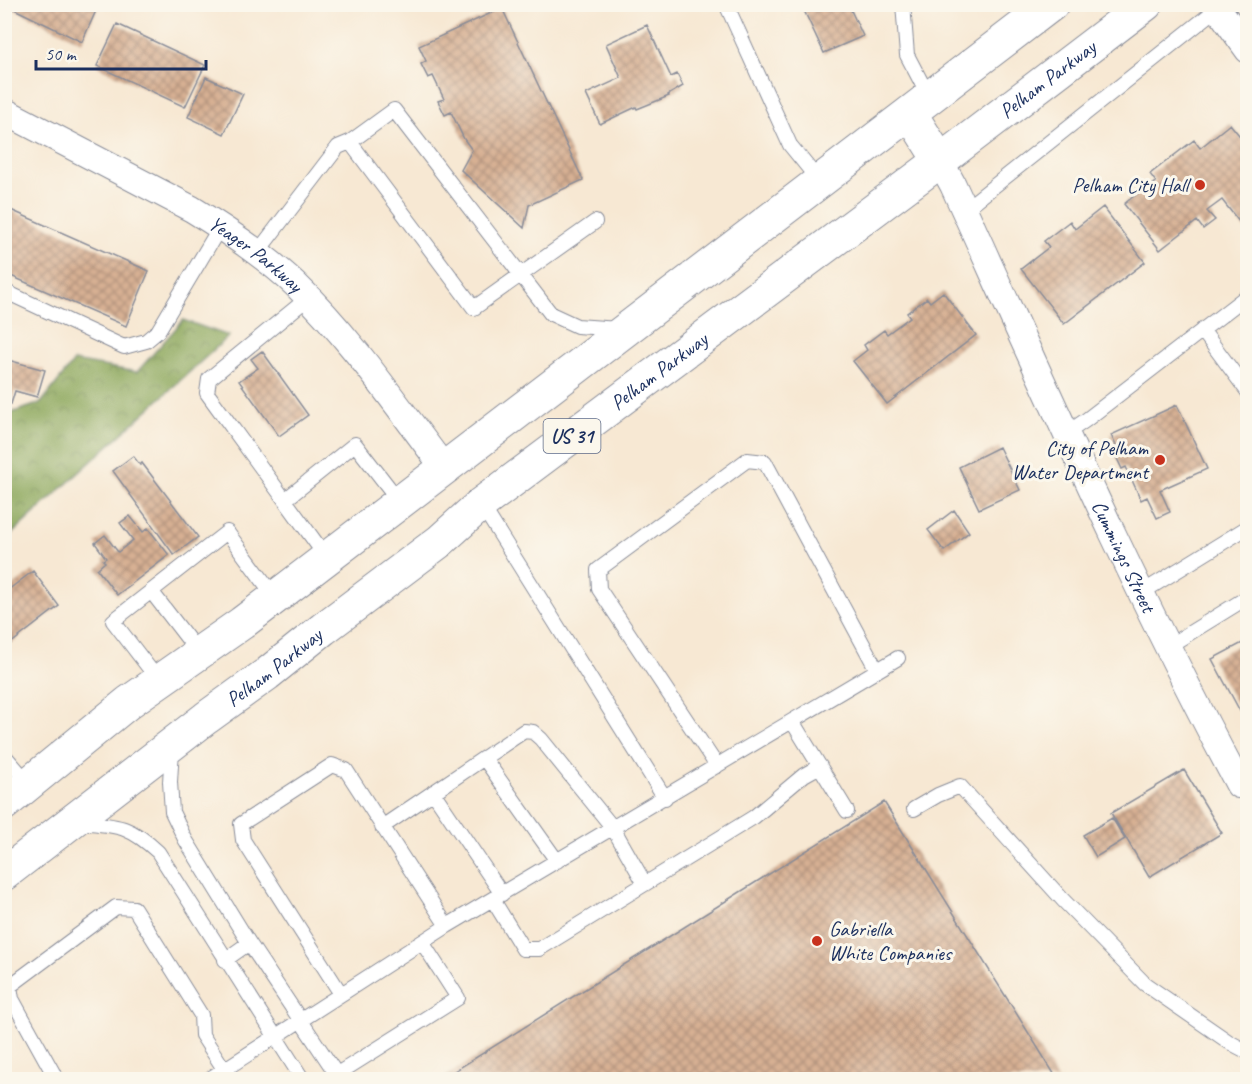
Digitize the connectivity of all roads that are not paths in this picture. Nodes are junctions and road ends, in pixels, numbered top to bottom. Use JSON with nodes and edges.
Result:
{"nodes":[{"id":1,"x":726,"y":4,"type":"edge"},
{"id":2,"x":903,"y":4,"type":"edge"},
{"id":3,"x":1146,"y":4,"type":"edge"},
{"id":4,"x":1217,"y":6,"type":"edge"},
{"id":5,"x":1033,"y":10,"type":"edge"},
{"id":6,"x":1248,"y":51,"type":"edge"},
{"id":7,"x":920,"y":106,"type":"junction"},
{"id":8,"x":4,"y":111,"type":"edge"},
{"id":9,"x":350,"y":142,"type":"junction"},
{"id":10,"x":940,"y":161,"type":"junction"},
{"id":11,"x":820,"y":182,"type":"junction"},
{"id":12,"x":964,"y":210,"type":"junction"},
{"id":13,"x":595,"y":222,"type":"dead end"},
{"id":14,"x":220,"y":227,"type":"junction"},
{"id":15,"x":257,"y":253,"type":"junction"},
{"id":16,"x":520,"y":275,"type":"junction"},
{"id":17,"x":4,"y":291,"type":"edge"},
{"id":18,"x":1248,"y":295,"type":"edge"},
{"id":19,"x":308,"y":297,"type":"junction"},
{"id":20,"x":626,"y":330,"type":"junction"},
{"id":21,"x":1202,"y":330,"type":"junction"},
{"id":22,"x":1248,"y":392,"type":"edge"},
{"id":23,"x":1067,"y":433,"type":"junction"},
{"id":24,"x":444,"y":468,"type":"junction"},
{"id":25,"x":285,"y":500,"type":"junction"},
{"id":26,"x":400,"y":502,"type":"junction"},
{"id":27,"x":481,"y":504,"type":"junction"},
{"id":28,"x":1248,"y":527,"type":"edge"},
{"id":29,"x":327,"y":558,"type":"junction"},
{"id":30,"x":151,"y":591,"type":"junction"},
{"id":31,"x":1141,"y":593,"type":"junction"},
{"id":32,"x":275,"y":597,"type":"junction"},
{"id":33,"x":1248,"y":597,"type":"edge"},
{"id":34,"x":1167,"y":647,"type":"junction"},
{"id":35,"x":198,"y":652,"type":"junction"},
{"id":36,"x":898,"y":658,"type":"dead end"},
{"id":37,"x":877,"y":670,"type":"junction"},
{"id":38,"x":159,"y":681,"type":"junction"},
{"id":39,"x":792,"y":721,"type":"junction"},
{"id":40,"x":173,"y":744,"type":"junction"},
{"id":41,"x":4,"y":755,"type":"edge"},
{"id":42,"x":484,"y":758,"type":"junction"},
{"id":43,"x":717,"y":766,"type":"junction"},
{"id":44,"x":820,"y":766,"type":"junction"},
{"id":45,"x":433,"y":792,"type":"junction"},
{"id":46,"x":1243,"y":793,"type":"edge"},
{"id":47,"x":17,"y":794,"type":"edge"},
{"id":48,"x":665,"y":798,"type":"junction"},
{"id":49,"x":914,"y":809,"type":"dead end"},
{"id":50,"x":847,"y":812,"type":"dead end"},
{"id":51,"x":73,"y":821,"type":"junction"},
{"id":52,"x":382,"y":827,"type":"junction"},
{"id":53,"x":613,"y":828,"type":"junction"},
{"id":54,"x":557,"y":861,"type":"junction"},
{"id":55,"x":4,"y":874,"type":"edge"},
{"id":56,"x":645,"y":884,"type":"junction"},
{"id":57,"x":497,"y":897,"type":"junction"},
{"id":58,"x":447,"y":926,"type":"junction"},
{"id":59,"x":422,"y":942,"type":"junction"},
{"id":60,"x":249,"y":944,"type":"junction"},
{"id":61,"x":225,"y":960,"type":"junction"},
{"id":62,"x":341,"y":994,"type":"junction"},
{"id":63,"x":301,"y":1021,"type":"junction"},
{"id":64,"x":276,"y":1037,"type":"junction"},
{"id":65,"x":1248,"y":1052,"type":"edge"},
{"id":66,"x":224,"y":1069,"type":"junction"},
{"id":67,"x":333,"y":1077,"type":"edge"},
{"id":68,"x":57,"y":1080,"type":"edge"},
{"id":69,"x":208,"y":1080,"type":"edge"},
{"id":70,"x":303,"y":1080,"type":"edge"}],
"edges":[{"from":1,"to":11,"type":"lane"},
{"from":2,"to":7,"type":"lane"},
{"from":3,"to":10,"type":"main road","name":"Pelham Parkway","number":"US 31"},
{"from":4,"to":6,"type":"street"},
{"from":4,"to":12,"type":"lane"},
{"from":5,"to":7,"type":"main road","number":"US 31"},
{"from":7,"to":10,"type":"main road"},
{"from":7,"to":11,"type":"main road","number":"US 31"},
{"from":8,"to":14,"type":"street","name":"Yeager Parkway"},
{"from":9,"to":15,"type":"lane"},
{"from":9,"to":16,"type":"lane"},
{"from":9,"to":16,"type":"lane"},
{"from":10,"to":12,"type":"street","name":"Cummings Street"},
{"from":10,"to":27,"type":"main road","name":"Pelham Parkway","number":"US 31"},
{"from":11,"to":20,"type":"main road","number":"US 31"},
{"from":12,"to":23,"type":"street","name":"Cummings Street"},
{"from":13,"to":16,"type":"lane"},
{"from":14,"to":15,"type":"street","name":"Yeager Parkway"},
{"from":14,"to":17,"type":"lane"},
{"from":15,"to":19,"type":"street","name":"Yeager Parkway"},
{"from":16,"to":20,"type":"lane"},
{"from":18,"to":21,"type":"lane"},
{"from":19,"to":24,"type":"street","name":"Yeager Parkway"},
{"from":19,"to":25,"type":"lane"},
{"from":20,"to":24,"type":"main road","number":"US 31"},
{"from":21,"to":22,"type":"lane"},
{"from":21,"to":23,"type":"lane"},
{"from":23,"to":31,"type":"street","name":"Cummings Street"},
{"from":24,"to":26,"type":"main road","number":"US 31"},
{"from":24,"to":27,"type":"main road"},
{"from":25,"to":26,"type":"lane"},
{"from":25,"to":29,"type":"lane"},
{"from":26,"to":29,"type":"main road","number":"US 31"},
{"from":27,"to":40,"type":"main road","name":"Pelham Parkway","number":"US 31"},
{"from":27,"to":48,"type":"lane"},
{"from":28,"to":31,"type":"lane"},
{"from":29,"to":32,"type":"main road","number":"US 31"},
{"from":30,"to":32,"type":"lane"},
{"from":30,"to":35,"type":"lane"},
{"from":30,"to":38,"type":"lane"},
{"from":31,"to":34,"type":"street","name":"Cummings Street"},
{"from":32,"to":35,"type":"main road","number":"US 31"},
{"from":33,"to":34,"type":"lane"},
{"from":34,"to":46,"type":"street","name":"Cummings Street"},
{"from":35,"to":38,"type":"main road","number":"US 31"},
{"from":36,"to":37,"type":"lane"},
{"from":37,"to":39,"type":"lane"},
{"from":37,"to":43,"type":"lane"},
{"from":38,"to":47,"type":"main road","number":"US 31"},
{"from":39,"to":43,"type":"lane"},
{"from":39,"to":44,"type":"lane"},
{"from":40,"to":51,"type":"main road","name":"Pelham Parkway","number":"US 31"},
{"from":40,"to":60,"type":"lane"},
{"from":41,"to":47,"type":"lane"},
{"from":42,"to":45,"type":"lane"},
{"from":42,"to":53,"type":"lane"},
{"from":42,"to":54,"type":"lane"},
{"from":43,"to":48,"type":"lane"},
{"from":44,"to":50,"type":"lane"},
{"from":44,"to":56,"type":"lane"},
{"from":45,"to":52,"type":"lane"},
{"from":45,"to":57,"type":"lane"},
{"from":48,"to":53,"type":"lane"},
{"from":49,"to":65,"type":"lane"},
{"from":51,"to":55,"type":"main road","name":"Pelham Parkway","number":"US 31"},
{"from":51,"to":61,"type":"lane"},
{"from":52,"to":58,"type":"lane"},
{"from":52,"to":62,"type":"lane"},
{"from":53,"to":54,"type":"lane"},
{"from":53,"to":56,"type":"lane"},
{"from":54,"to":57,"type":"lane"},
{"from":56,"to":57,"type":"lane"},
{"from":57,"to":58,"type":"lane"},
{"from":58,"to":59,"type":"lane"},
{"from":59,"to":62,"type":"lane"},
{"from":59,"to":67,"type":"lane"},
{"from":60,"to":61,"type":"lane"},
{"from":60,"to":63,"type":"lane"},
{"from":61,"to":64,"type":"lane"},
{"from":62,"to":63,"type":"lane"},
{"from":63,"to":64,"type":"lane"},
{"from":63,"to":67,"type":"lane"},
{"from":64,"to":66,"type":"lane"},
{"from":64,"to":70,"type":"lane"},
{"from":66,"to":68,"type":"lane"},
{"from":66,"to":69,"type":"lane"}]}
